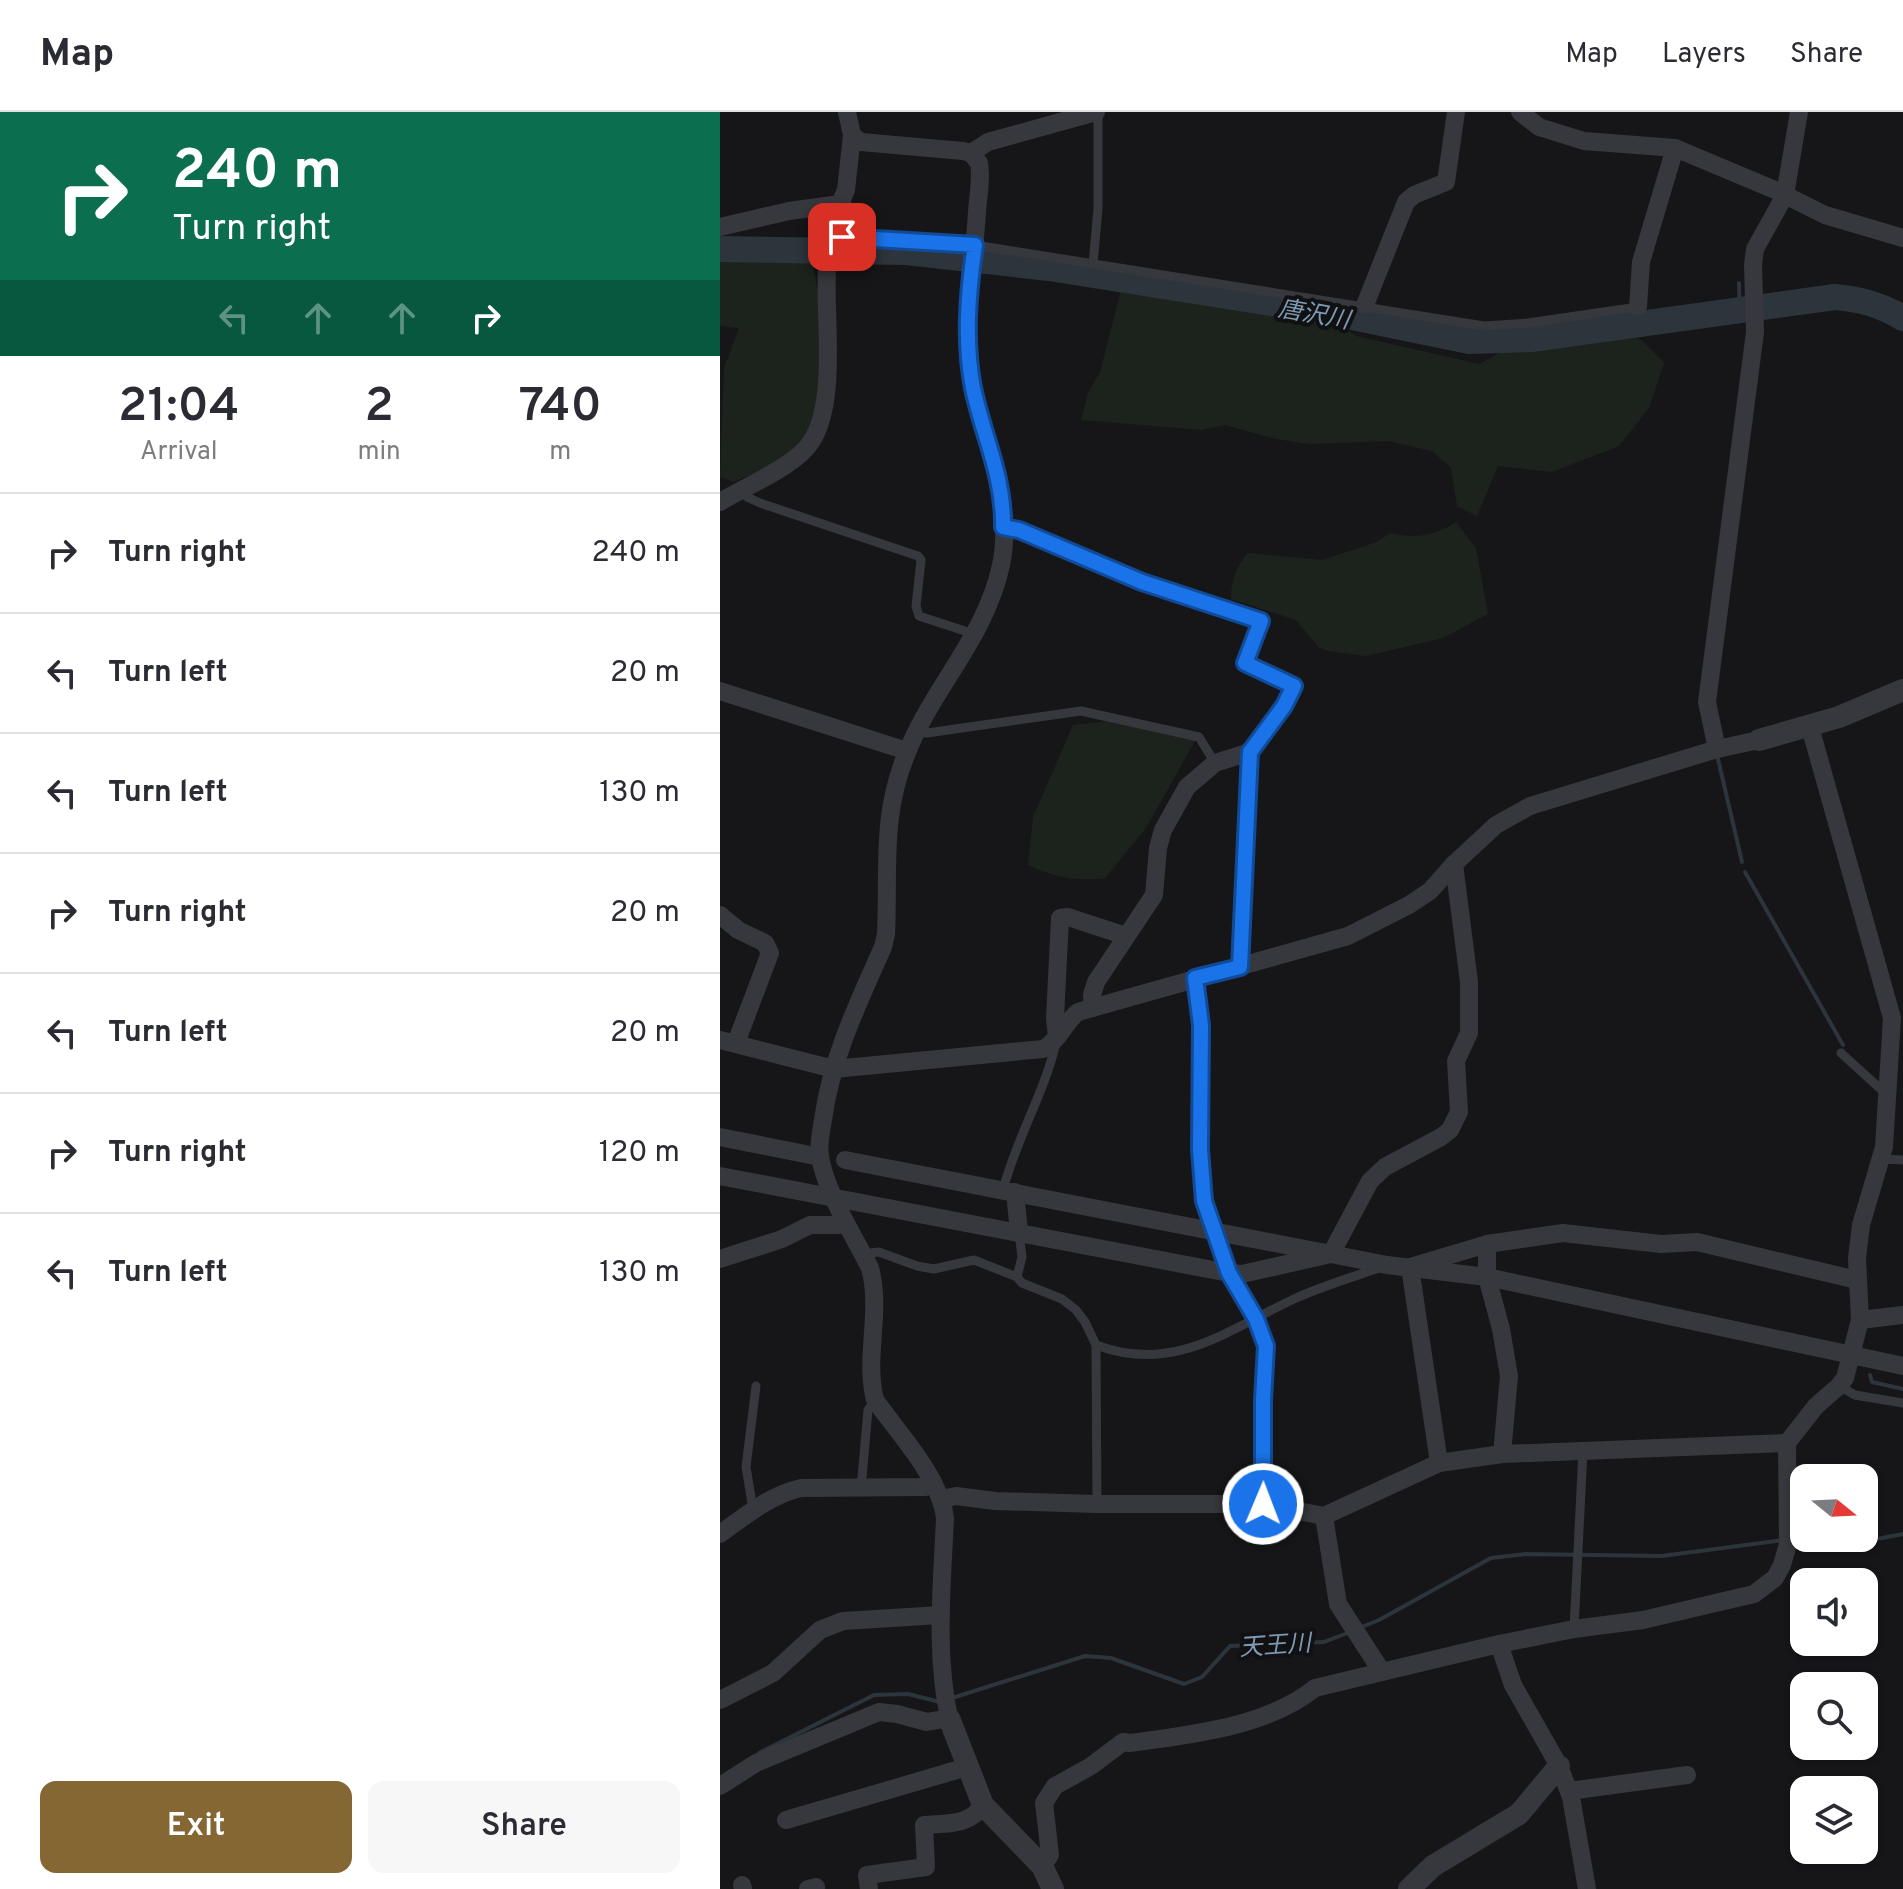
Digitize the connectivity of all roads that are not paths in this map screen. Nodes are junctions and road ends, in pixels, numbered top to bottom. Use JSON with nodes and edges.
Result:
{"nodes":[{"id":1,"x":847,"y":112,"type":"edge"},
{"id":2,"x":1097,"y":112,"type":"edge"},
{"id":3,"x":1456,"y":112,"type":"edge"},
{"id":4,"x":1520,"y":112,"type":"edge"},
{"id":5,"x":1799,"y":112,"type":"edge"},
{"id":6,"x":852,"y":135,"type":"junction"},
{"id":7,"x":1675,"y":148,"type":"junction"},
{"id":8,"x":971,"y":153,"type":"junction"},
{"id":9,"x":1785,"y":195,"type":"junction"},
{"id":10,"x":842,"y":202,"type":"junction"},
{"id":11,"x":720,"y":227,"type":"edge"},
{"id":12,"x":833,"y":236,"type":"junction"},
{"id":13,"x":1903,"y":238,"type":"edge"},
{"id":14,"x":975,"y":245,"type":"junction"},
{"id":15,"x":1093,"y":264,"type":"junction"},
{"id":16,"x":1365,"y":305,"type":"junction"},
{"id":17,"x":1638,"y":307,"type":"joint"},
{"id":18,"x":745,"y":490,"type":"junction"},
{"id":19,"x":720,"y":502,"type":"edge"},
{"id":20,"x":1003,"y":527,"type":"junction"},
{"id":21,"x":975,"y":634,"type":"junction"},
{"id":22,"x":1903,"y":690,"type":"edge"},
{"id":23,"x":720,"y":691,"type":"edge"},
{"id":24,"x":1810,"y":727,"type":"junction"},
{"id":25,"x":917,"y":732,"type":"junction"},
{"id":26,"x":1759,"y":740,"type":"joint"},
{"id":27,"x":1717,"y":749,"type":"junction"},
{"id":28,"x":907,"y":751,"type":"junction"},
{"id":29,"x":1250,"y":752,"type":"junction"},
{"id":30,"x":1215,"y":763,"type":"junction"},
{"id":31,"x":1454,"y":864,"type":"junction"},
{"id":32,"x":720,"y":915,"type":"edge"},
{"id":33,"x":1126,"y":936,"type":"junction"},
{"id":34,"x":1240,"y":967,"type":"junction"},
{"id":35,"x":1195,"y":978,"type":"junction"},
{"id":36,"x":1093,"y":1008,"type":"junction"},
{"id":37,"x":1898,"y":1016,"type":"edge"},
{"id":38,"x":1057,"y":1037,"type":"junction"},
{"id":39,"x":728,"y":1041,"type":"edge"},
{"id":40,"x":1841,"y":1053,"type":"dead end"},
{"id":41,"x":834,"y":1069,"type":"junction"},
{"id":42,"x":1886,"y":1094,"type":"junction"},
{"id":43,"x":720,"y":1137,"type":"edge"},
{"id":44,"x":820,"y":1157,"type":"junction"},
{"id":45,"x":1881,"y":1159,"type":"junction"},
{"id":46,"x":845,"y":1160,"type":"dead end"},
{"id":47,"x":1903,"y":1160,"type":"edge"},
{"id":48,"x":720,"y":1176,"type":"edge"},
{"id":49,"x":1009,"y":1191,"type":"junction"},
{"id":50,"x":834,"y":1198,"type":"junction"},
{"id":51,"x":846,"y":1225,"type":"junction"},
{"id":52,"x":1019,"y":1232,"type":"junction"},
{"id":53,"x":1216,"y":1232,"type":"junction"},
{"id":54,"x":1487,"y":1244,"type":"junction"},
{"id":55,"x":863,"y":1254,"type":"junction"},
{"id":56,"x":1331,"y":1254,"type":"junction"},
{"id":57,"x":720,"y":1259,"type":"edge"},
{"id":58,"x":1387,"y":1265,"type":"junction"},
{"id":59,"x":1410,"y":1267,"type":"junction"},
{"id":60,"x":1229,"y":1273,"type":"junction"},
{"id":61,"x":1017,"y":1277,"type":"junction"},
{"id":62,"x":1487,"y":1277,"type":"junction"},
{"id":63,"x":1857,"y":1280,"type":"junction"},
{"id":64,"x":1903,"y":1315,"type":"edge"},
{"id":65,"x":1256,"y":1319,"type":"junction"},
{"id":66,"x":1860,"y":1320,"type":"junction"},
{"id":67,"x":1096,"y":1345,"type":"junction"},
{"id":68,"x":1851,"y":1356,"type":"junction"},
{"id":69,"x":1903,"y":1366,"type":"edge"},
{"id":70,"x":756,"y":1386,"type":"dead end"},
{"id":71,"x":1839,"y":1386,"type":"junction"},
{"id":72,"x":875,"y":1400,"type":"junction"},
{"id":73,"x":1903,"y":1403,"type":"edge"},
{"id":74,"x":1787,"y":1443,"type":"junction"},
{"id":75,"x":1583,"y":1451,"type":"junction"},
{"id":76,"x":1502,"y":1454,"type":"junction"},
{"id":77,"x":1439,"y":1463,"type":"junction"},
{"id":78,"x":933,"y":1482,"type":"junction"},
{"id":79,"x":861,"y":1489,"type":"junction"},
{"id":80,"x":942,"y":1499,"type":"junction"},
{"id":81,"x":1097,"y":1504,"type":"junction"},
{"id":82,"x":1263,"y":1504,"type":"junction"},
{"id":83,"x":753,"y":1510,"type":"junction"},
{"id":84,"x":1324,"y":1516,"type":"junction"},
{"id":85,"x":720,"y":1534,"type":"edge"},
{"id":86,"x":941,"y":1615,"type":"junction"},
{"id":87,"x":1574,"y":1629,"type":"junction"},
{"id":88,"x":1499,"y":1644,"type":"junction"},
{"id":89,"x":1382,"y":1672,"type":"junction"},
{"id":90,"x":720,"y":1700,"type":"edge"},
{"id":91,"x":949,"y":1718,"type":"junction"},
{"id":92,"x":1559,"y":1766,"type":"junction"},
{"id":93,"x":967,"y":1767,"type":"junction"},
{"id":94,"x":1687,"y":1775,"type":"dead end"},
{"id":95,"x":720,"y":1786,"type":"edge"},
{"id":96,"x":1569,"y":1791,"type":"junction"},
{"id":97,"x":983,"y":1805,"type":"junction"},
{"id":98,"x":786,"y":1820,"type":"dead end"},
{"id":99,"x":1042,"y":1866,"type":"junction"},
{"id":100,"x":869,"y":1889,"type":"edge"},
{"id":101,"x":1053,"y":1889,"type":"edge"},
{"id":102,"x":1409,"y":1889,"type":"edge"},
{"id":103,"x":1587,"y":1889,"type":"edge"}],
"edges":[{"from":1,"to":6,"type":"street"},
{"from":2,"to":8,"type":"street"},
{"from":2,"to":15,"type":"lane"},
{"from":3,"to":16,"type":"street"},
{"from":4,"to":7,"type":"street"},
{"from":5,"to":9,"type":"street"},
{"from":6,"to":8,"type":"street"},
{"from":6,"to":10,"type":"street"},
{"from":7,"to":9,"type":"street"},
{"from":7,"to":17,"type":"street"},
{"from":8,"to":14,"type":"street"},
{"from":9,"to":13,"type":"street"},
{"from":9,"to":27,"type":"street"},
{"from":10,"to":11,"type":"street"},
{"from":10,"to":12,"type":"street"},
{"from":12,"to":14,"type":"lane"},
{"from":12,"to":18,"type":"street"},
{"from":14,"to":15,"type":"lane"},
{"from":14,"to":20,"type":"street"},
{"from":15,"to":16,"type":"lane"},
{"from":16,"to":17,"type":"lane"},
{"from":18,"to":19,"type":"street"},
{"from":18,"to":21,"type":"lane"},
{"from":20,"to":21,"type":"street"},
{"from":20,"to":29,"type":"lane"},
{"from":21,"to":25,"type":"street"},
{"from":22,"to":24,"type":"street"},
{"from":23,"to":28,"type":"street"},
{"from":24,"to":26,"type":"street"},
{"from":24,"to":37,"type":"street"},
{"from":25,"to":28,"type":"street"},
{"from":25,"to":30,"type":"lane"},
{"from":26,"to":27,"type":"street"},
{"from":27,"to":31,"type":"street"},
{"from":28,"to":41,"type":"street"},
{"from":29,"to":30,"type":"street"},
{"from":29,"to":34,"type":"street"},
{"from":30,"to":33,"type":"street"},
{"from":31,"to":34,"type":"street"},
{"from":31,"to":56,"type":"street"},
{"from":32,"to":39,"type":"street"},
{"from":33,"to":36,"type":"street"},
{"from":33,"to":38,"type":"street"},
{"from":34,"to":35,"type":"street"},
{"from":35,"to":36,"type":"street"},
{"from":35,"to":53,"type":"street"},
{"from":36,"to":38,"type":"street"},
{"from":37,"to":42,"type":"street"},
{"from":38,"to":41,"type":"street"},
{"from":38,"to":49,"type":"lane"},
{"from":39,"to":41,"type":"street"},
{"from":40,"to":42,"type":"lane"},
{"from":41,"to":44,"type":"street"},
{"from":42,"to":45,"type":"street"},
{"from":43,"to":44,"type":"street"},
{"from":44,"to":50,"type":"street"},
{"from":45,"to":47,"type":"lane"},
{"from":45,"to":63,"type":"street"},
{"from":46,"to":49,"type":"street"},
{"from":48,"to":50,"type":"street"},
{"from":49,"to":52,"type":"street"},
{"from":49,"to":53,"type":"street"},
{"from":50,"to":51,"type":"street"},
{"from":50,"to":52,"type":"street"},
{"from":51,"to":55,"type":"street"},
{"from":51,"to":57,"type":"street"},
{"from":52,"to":60,"type":"street"},
{"from":52,"to":61,"type":"lane"},
{"from":53,"to":56,"type":"street"},
{"from":53,"to":60,"type":"street"},
{"from":54,"to":59,"type":"street"},
{"from":54,"to":62,"type":"street"},
{"from":54,"to":63,"type":"street"},
{"from":55,"to":61,"type":"lane"},
{"from":55,"to":72,"type":"street"},
{"from":56,"to":58,"type":"street"},
{"from":56,"to":60,"type":"street"},
{"from":58,"to":59,"type":"street"},
{"from":58,"to":65,"type":"lane"},
{"from":59,"to":62,"type":"street"},
{"from":59,"to":77,"type":"street"},
{"from":60,"to":65,"type":"street"},
{"from":61,"to":67,"type":"lane"},
{"from":62,"to":68,"type":"street"},
{"from":62,"to":76,"type":"street"},
{"from":63,"to":66,"type":"street"},
{"from":64,"to":66,"type":"street"},
{"from":65,"to":67,"type":"lane"},
{"from":65,"to":82,"type":"street"},
{"from":66,"to":68,"type":"street"},
{"from":67,"to":81,"type":"lane"},
{"from":68,"to":69,"type":"street"},
{"from":68,"to":71,"type":"street"},
{"from":70,"to":83,"type":"lane"},
{"from":71,"to":73,"type":"lane"},
{"from":71,"to":74,"type":"street"},
{"from":72,"to":78,"type":"street"},
{"from":72,"to":79,"type":"lane"},
{"from":74,"to":75,"type":"street"},
{"from":74,"to":87,"type":"street"},
{"from":75,"to":76,"type":"street"},
{"from":75,"to":87,"type":"lane"},
{"from":76,"to":77,"type":"street"},
{"from":77,"to":84,"type":"street"},
{"from":78,"to":79,"type":"street"},
{"from":78,"to":80,"type":"street"},
{"from":79,"to":83,"type":"street"},
{"from":80,"to":81,"type":"street"},
{"from":80,"to":86,"type":"street"},
{"from":81,"to":82,"type":"street"},
{"from":82,"to":84,"type":"street"},
{"from":83,"to":85,"type":"street"},
{"from":84,"to":89,"type":"street"},
{"from":86,"to":90,"type":"street"},
{"from":86,"to":91,"type":"street"},
{"from":87,"to":88,"type":"street"},
{"from":88,"to":89,"type":"street"},
{"from":88,"to":92,"type":"street"},
{"from":89,"to":99,"type":"street"},
{"from":91,"to":93,"type":"street"},
{"from":91,"to":95,"type":"street"},
{"from":92,"to":96,"type":"street"},
{"from":92,"to":102,"type":"street"},
{"from":93,"to":97,"type":"street"},
{"from":93,"to":98,"type":"street"},
{"from":94,"to":96,"type":"street"},
{"from":96,"to":103,"type":"street"},
{"from":97,"to":99,"type":"street"},
{"from":97,"to":100,"type":"street"},
{"from":99,"to":101,"type":"street"}]}
